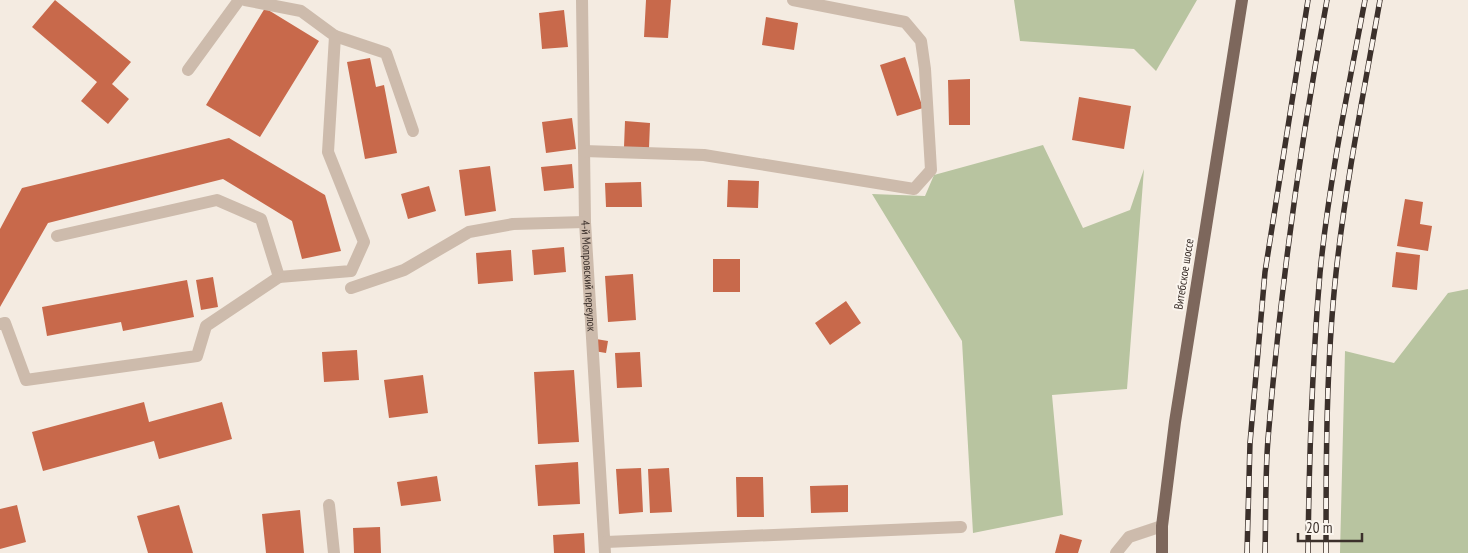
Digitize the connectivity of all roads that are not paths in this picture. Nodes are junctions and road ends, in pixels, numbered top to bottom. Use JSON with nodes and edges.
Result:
{"nodes":[{"id":1,"x":239,"y":0,"type":"edge"},
{"id":2,"x":245,"y":0,"type":"edge"},
{"id":3,"x":582,"y":0,"type":"edge"},
{"id":4,"x":793,"y":0,"type":"edge"},
{"id":5,"x":1242,"y":0,"type":"edge"},
{"id":6,"x":335,"y":36,"type":"junction"},
{"id":7,"x":188,"y":70,"type":"dead end"},
{"id":8,"x":413,"y":131,"type":"dead end"},
{"id":9,"x":584,"y":151,"type":"junction"},
{"id":10,"x":585,"y":222,"type":"junction"},
{"id":11,"x":57,"y":236,"type":"dead end"},
{"id":12,"x":279,"y":277,"type":"junction"},
{"id":13,"x":351,"y":288,"type":"dead end"},
{"id":14,"x":0,"y":324,"type":"edge"},
{"id":15,"x":329,"y":505,"type":"dead end"},
{"id":16,"x":1162,"y":526,"type":"junction"},
{"id":17,"x":961,"y":527,"type":"dead end"},
{"id":18,"x":605,"y":548,"type":"edge"},
{"id":19,"x":334,"y":553,"type":"edge"},
{"id":20,"x":1116,"y":553,"type":"edge"},
{"id":21,"x":1162,"y":553,"type":"edge"}],
"edges":[{"from":1,"to":7,"type":"street"},
{"from":2,"to":6,"type":"street"},
{"from":3,"to":9,"type":"street","name":"4-й Мопровский переулок"},
{"from":4,"to":9,"type":"street"},
{"from":5,"to":16,"type":"main road","name":"Витебское шоссе"},
{"from":6,"to":8,"type":"street"},
{"from":6,"to":12,"type":"street"},
{"from":9,"to":10,"type":"street","name":"4-й Мопровский переулок"},
{"from":10,"to":13,"type":"street"},
{"from":10,"to":18,"type":"street","name":"4-й Мопровский переулок"},
{"from":11,"to":12,"type":"street"},
{"from":12,"to":14,"type":"street"},
{"from":15,"to":19,"type":"street"},
{"from":16,"to":20,"type":"street"},
{"from":16,"to":21,"type":"main road","name":"Витебское шоссе"},
{"from":17,"to":18,"type":"street"}]}
